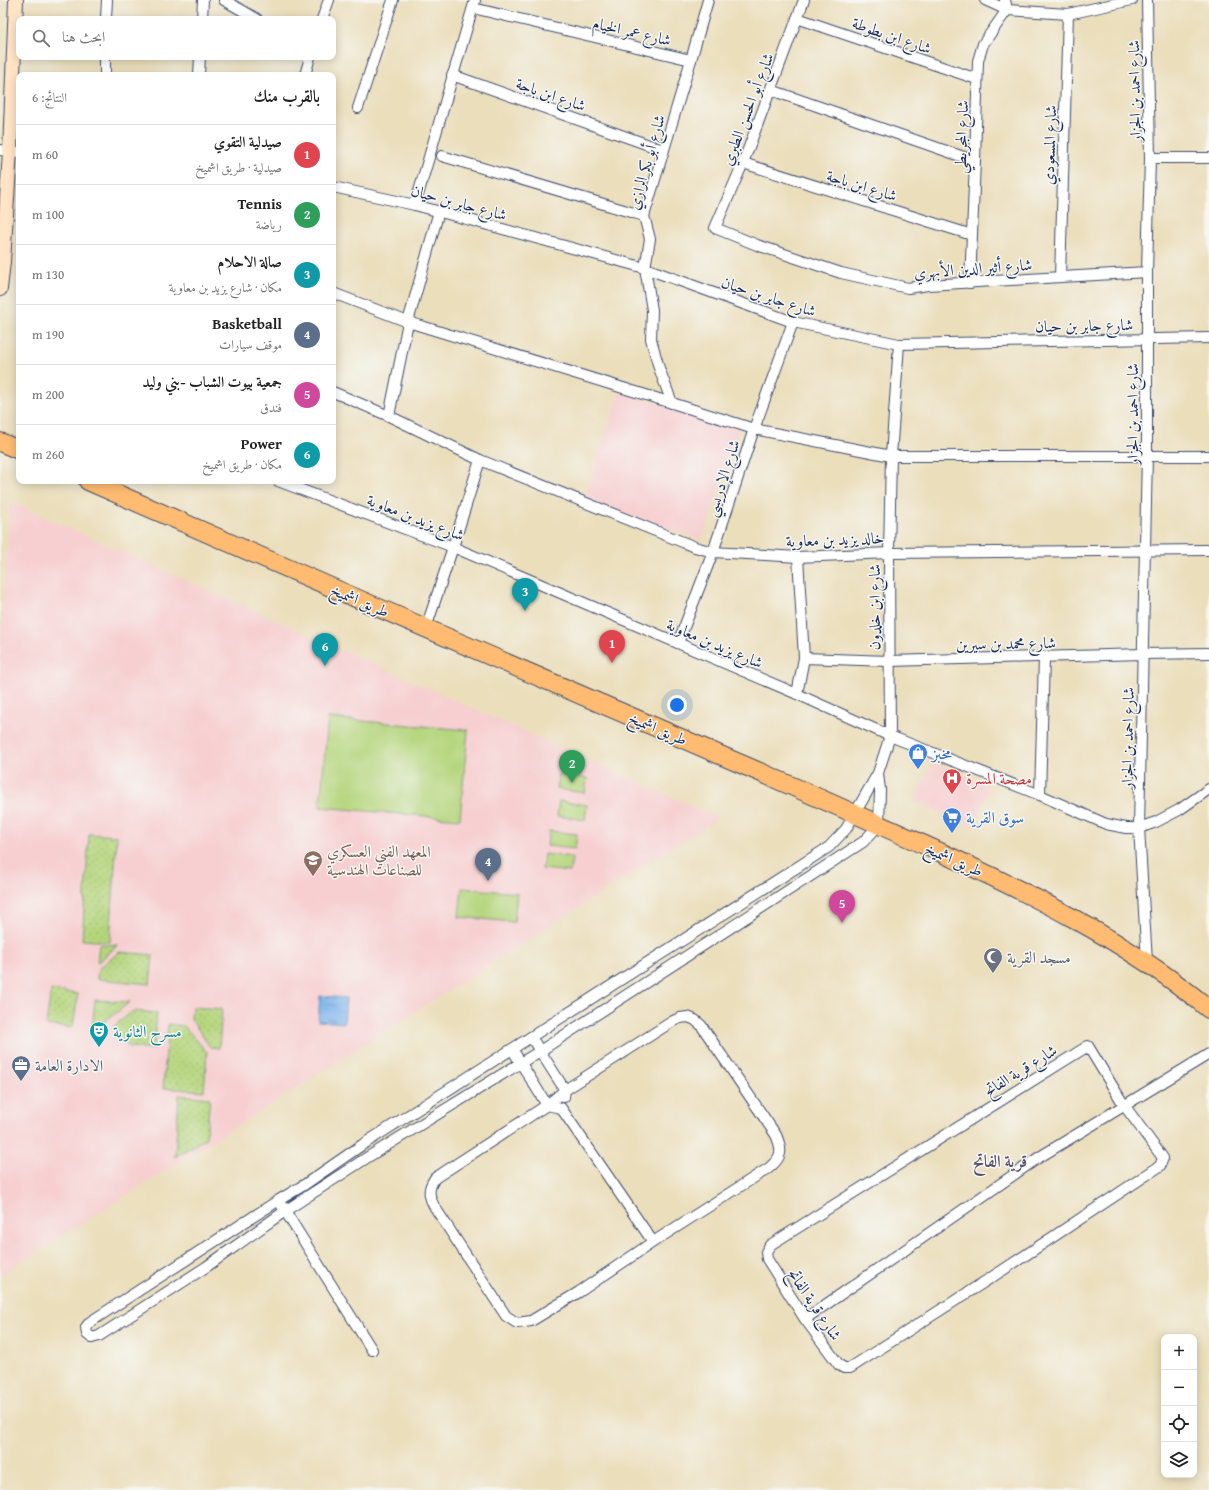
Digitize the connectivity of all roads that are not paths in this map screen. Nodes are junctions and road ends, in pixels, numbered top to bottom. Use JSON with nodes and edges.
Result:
{"nodes":[{"id":1,"x":16,"y":0,"type":"edge"},
{"id":2,"x":107,"y":0,"type":"edge"},
{"id":3,"x":203,"y":0,"type":"edge"},
{"id":4,"x":224,"y":0,"type":"edge"},
{"id":5,"x":329,"y":0,"type":"edge"},
{"id":6,"x":393,"y":0,"type":"edge"},
{"id":7,"x":804,"y":0,"type":"edge"},
{"id":8,"x":985,"y":0,"type":"edge"},
{"id":9,"x":1132,"y":0,"type":"edge"},
{"id":10,"x":1147,"y":0,"type":"edge"},
{"id":11,"x":705,"y":1,"type":"edge"},
{"id":12,"x":474,"y":4,"type":"edge"},
{"id":13,"x":1092,"y":4,"type":"edge"},
{"id":14,"x":1006,"y":5,"type":"edge"},
{"id":15,"x":1068,"y":14,"type":"junction"},
{"id":16,"x":106,"y":16,"type":"edge"},
{"id":17,"x":202,"y":16,"type":"edge"},
{"id":18,"x":252,"y":16,"type":"edge"},
{"id":19,"x":323,"y":16,"type":"edge"},
{"id":20,"x":797,"y":18,"type":"junction"},
{"id":21,"x":105,"y":60,"type":"edge"},
{"id":22,"x":200,"y":60,"type":"edge"},
{"id":23,"x":309,"y":60,"type":"edge"},
{"id":24,"x":692,"y":60,"type":"junction"},
{"id":25,"x":105,"y":72,"type":"edge"},
{"id":26,"x":199,"y":72,"type":"edge"},
{"id":27,"x":306,"y":72,"type":"edge"},
{"id":28,"x":453,"y":75,"type":"junction"},
{"id":29,"x":977,"y":79,"type":"junction"},
{"id":30,"x":771,"y":90,"type":"junction"},
{"id":31,"x":358,"y":108,"type":"dead end"},
{"id":32,"x":663,"y":150,"type":"junction"},
{"id":33,"x":10,"y":151,"type":"edge"},
{"id":34,"x":442,"y":156,"type":"dead end"},
{"id":35,"x":1150,"y":158,"type":"junction"},
{"id":36,"x":1209,"y":158,"type":"edge"},
{"id":37,"x":976,"y":161,"type":"junction"},
{"id":38,"x":743,"y":163,"type":"junction"},
{"id":39,"x":336,"y":188,"type":"edge"},
{"id":40,"x":415,"y":205,"type":"junction"},
{"id":41,"x":440,"y":211,"type":"junction"},
{"id":42,"x":644,"y":216,"type":"junction"},
{"id":43,"x":715,"y":228,"type":"joint"},
{"id":44,"x":972,"y":235,"type":"junction"},
{"id":45,"x":645,"y":268,"type":"junction"},
{"id":46,"x":1147,"y":272,"type":"junction"},
{"id":47,"x":1060,"y":277,"type":"junction"},
{"id":48,"x":970,"y":283,"type":"junction"},
{"id":49,"x":0,"y":289,"type":"edge"},
{"id":50,"x":336,"y":294,"type":"edge"},
{"id":51,"x":408,"y":322,"type":"junction"},
{"id":52,"x":793,"y":322,"type":"junction"},
{"id":53,"x":1209,"y":338,"type":"edge"},
{"id":54,"x":1147,"y":339,"type":"junction"},
{"id":55,"x":899,"y":344,"type":"junction"},
{"id":56,"x":336,"y":393,"type":"edge"},
{"id":57,"x":672,"y":403,"type":"junction"},
{"id":58,"x":390,"y":416,"type":"junction"},
{"id":59,"x":754,"y":429,"type":"junction"},
{"id":60,"x":0,"y":442,"type":"edge"},
{"id":61,"x":16,"y":449,"type":"edge"},
{"id":62,"x":1147,"y":455,"type":"junction"},
{"id":63,"x":891,"y":456,"type":"junction"},
{"id":64,"x":1209,"y":456,"type":"edge"},
{"id":65,"x":480,"y":460,"type":"junction"},
{"id":66,"x":95,"y":484,"type":"edge"},
{"id":67,"x":286,"y":484,"type":"edge"},
{"id":68,"x":453,"y":547,"type":"junction"},
{"id":69,"x":1209,"y":550,"type":"edge"},
{"id":70,"x":1145,"y":551,"type":"junction"},
{"id":71,"x":713,"y":552,"type":"junction"},
{"id":72,"x":889,"y":553,"type":"junction"},
{"id":73,"x":798,"y":557,"type":"junction"},
{"id":74,"x":426,"y":628,"type":"junction"},
{"id":75,"x":678,"y":643,"type":"junction"},
{"id":76,"x":1209,"y":653,"type":"edge"},
{"id":77,"x":1144,"y":654,"type":"junction"},
{"id":78,"x":804,"y":658,"type":"junction"},
{"id":79,"x":1044,"y":658,"type":"junction"},
{"id":80,"x":889,"y":661,"type":"junction"},
{"id":81,"x":797,"y":694,"type":"junction"},
{"id":82,"x":890,"y":736,"type":"junction"},
{"id":83,"x":878,"y":773,"type":"junction"},
{"id":84,"x":1209,"y":790,"type":"edge"},
{"id":85,"x":1040,"y":795,"type":"junction"},
{"id":86,"x":855,"y":814,"type":"junction"},
{"id":87,"x":879,"y":825,"type":"junction"},
{"id":88,"x":1140,"y":828,"type":"junction"},
{"id":89,"x":1147,"y":962,"type":"junction"},
{"id":90,"x":1209,"y":1009,"type":"edge"},
{"id":91,"x":531,"y":1037,"type":"junction"},
{"id":92,"x":512,"y":1049,"type":"junction"},
{"id":93,"x":540,"y":1051,"type":"junction"},
{"id":94,"x":1209,"y":1054,"type":"edge"},
{"id":95,"x":521,"y":1062,"type":"junction"},
{"id":96,"x":565,"y":1090,"type":"junction"},
{"id":97,"x":547,"y":1105,"type":"junction"},
{"id":98,"x":1124,"y":1105,"type":"junction"},
{"id":99,"x":561,"y":1108,"type":"junction"},
{"id":100,"x":279,"y":1200,"type":"junction"},
{"id":101,"x":285,"y":1211,"type":"junction"},
{"id":102,"x":653,"y":1242,"type":"junction"},
{"id":103,"x":196,"y":1254,"type":"junction"},
{"id":104,"x":206,"y":1267,"type":"junction"},
{"id":105,"x":806,"y":1319,"type":"junction"},
{"id":106,"x":372,"y":1350,"type":"dead end"}],
"edges":[{"from":1,"to":33,"type":"main road"},
{"from":2,"to":16,"type":"street"},
{"from":3,"to":17,"type":"street"},
{"from":4,"to":18,"type":"street"},
{"from":5,"to":19,"type":"street"},
{"from":6,"to":31,"type":"street"},
{"from":7,"to":20,"type":"street","name":"شارع أبو الحسن الطبري"},
{"from":8,"to":14,"type":"street"},
{"from":9,"to":13,"type":"street"},
{"from":10,"to":35,"type":"street","name":"شارع احمد بن الجزار"},
{"from":11,"to":24,"type":"street","name":"شارع أبو بكر الرازي"},
{"from":12,"to":24,"type":"street","name":"شارع عمر الخيام"},
{"from":12,"to":28,"type":"street"},
{"from":13,"to":15,"type":"street"},
{"from":14,"to":15,"type":"street"},
{"from":14,"to":29,"type":"street","name":"شارع المجريطي"},
{"from":15,"to":47,"type":"street","name":"شارع المسعودي"},
{"from":20,"to":29,"type":"street","name":"شارع ابن بطوطة"},
{"from":20,"to":30,"type":"street","name":"شارع أبو الحسن الطبري"},
{"from":21,"to":25,"type":"street"},
{"from":22,"to":26,"type":"street"},
{"from":23,"to":27,"type":"street"},
{"from":24,"to":32,"type":"street","name":"شارع أبو بكر الرازي"},
{"from":28,"to":32,"type":"street","name":"شارع ابن باجة"},
{"from":28,"to":40,"type":"street"},
{"from":29,"to":37,"type":"street","name":"شارع المجريطي"},
{"from":30,"to":37,"type":"street"},
{"from":30,"to":38,"type":"street","name":"شارع أبو الحسن الطبري"},
{"from":32,"to":42,"type":"street","name":"شارع أبو بكر الرازي"},
{"from":33,"to":49,"type":"main road"},
{"from":34,"to":42,"type":"street"},
{"from":35,"to":36,"type":"street"},
{"from":35,"to":46,"type":"street","name":"شارع احمد بن الجزار"},
{"from":37,"to":44,"type":"street","name":"شارع المجريطي"},
{"from":38,"to":43,"type":"street","name":"شارع أبو الحسن الطبري"},
{"from":38,"to":44,"type":"street","name":"شارع ابن باجة"},
{"from":39,"to":40,"type":"street","name":"شارع جابر بن حيان"},
{"from":40,"to":41,"type":"street","name":"شارع جابر بن حيان"},
{"from":41,"to":45,"type":"street","name":"شارع جابر بن حيان"},
{"from":41,"to":51,"type":"street"},
{"from":42,"to":45,"type":"street","name":"شارع أبو بكر الرازي"},
{"from":43,"to":48,"type":"street","name":"شارع أثير الدين الأبهري"},
{"from":44,"to":48,"type":"street","name":"شارع المجريطي"},
{"from":45,"to":52,"type":"street","name":"شارع جابر بن حيان"},
{"from":45,"to":57,"type":"street","name":"شارع أبو بكر الرازي"},
{"from":46,"to":47,"type":"street","name":"شارع أثير الدين الأبهري"},
{"from":46,"to":54,"type":"street","name":"شارع احمد بن الجزار"},
{"from":47,"to":48,"type":"street","name":"شارع أثير الدين الأبهري"},
{"from":50,"to":51,"type":"street"},
{"from":51,"to":57,"type":"street"},
{"from":51,"to":58,"type":"street"},
{"from":52,"to":55,"type":"street","name":"شارع جابر بن حيان"},
{"from":52,"to":59,"type":"street","name":"شارع الإدريسي"},
{"from":53,"to":54,"type":"street","name":"شارع جابر بن حيان"},
{"from":54,"to":55,"type":"street","name":"شارع جابر بن حيان"},
{"from":54,"to":62,"type":"street","name":"شارع احمد بن الجزار"},
{"from":55,"to":63,"type":"street","name":"شارع ابن خلدون"},
{"from":56,"to":58,"type":"street","name":"خالد يزيد بن معاوية"},
{"from":57,"to":59,"type":"street"},
{"from":58,"to":65,"type":"street","name":"خالد يزيد بن معاوية"},
{"from":59,"to":63,"type":"street"},
{"from":59,"to":71,"type":"street","name":"شارع الإدريسي"},
{"from":60,"to":61,"type":"highway"},
{"from":62,"to":63,"type":"street"},
{"from":62,"to":64,"type":"street"},
{"from":62,"to":70,"type":"street","name":"شارع احمد بن الجزار"},
{"from":63,"to":72,"type":"street","name":"شارع ابن خلدون"},
{"from":65,"to":68,"type":"street"},
{"from":65,"to":71,"type":"street","name":"خالد يزيد بن معاوية"},
{"from":66,"to":74,"type":"highway","name":"طريق اشميخ"},
{"from":67,"to":68,"type":"street","name":"شارع يزيد بن معاوية"},
{"from":68,"to":74,"type":"street"},
{"from":68,"to":75,"type":"street","name":"شارع يزيد بن معاوية"},
{"from":69,"to":70,"type":"street","name":"خالد يزيد بن معاوية"},
{"from":70,"to":72,"type":"street","name":"خالد يزيد بن معاوية"},
{"from":70,"to":77,"type":"street","name":"شارع احمد بن الجزار"},
{"from":71,"to":73,"type":"street","name":"خالد يزيد بن معاوية"},
{"from":71,"to":75,"type":"street","name":"شارع الإدريسي"},
{"from":72,"to":73,"type":"street","name":"خالد يزيد بن معاوية"},
{"from":72,"to":80,"type":"street","name":"شارع ابن خلدون"},
{"from":73,"to":78,"type":"street"},
{"from":74,"to":86,"type":"highway","name":"طريق اشميخ"},
{"from":75,"to":81,"type":"street","name":"شارع يزيد بن معاوية"},
{"from":76,"to":77,"type":"street","name":"شارع محمد بن سيرين"},
{"from":77,"to":79,"type":"street","name":"شارع محمد بن سيرين"},
{"from":77,"to":88,"type":"street","name":"شارع احمد بن الجزار"},
{"from":78,"to":80,"type":"street","name":"شارع محمد بن سيرين"},
{"from":78,"to":81,"type":"street"},
{"from":79,"to":80,"type":"street","name":"شارع محمد بن سيرين"},
{"from":79,"to":85,"type":"street"},
{"from":80,"to":82,"type":"street","name":"شارع ابن خلدون"},
{"from":81,"to":82,"type":"street","name":"شارع يزيد بن معاوية"},
{"from":82,"to":83,"type":"street","name":"شارع ابن خلدون"},
{"from":82,"to":85,"type":"street","name":"شارع يزيد بن معاوية"},
{"from":83,"to":86,"type":"street"},
{"from":83,"to":87,"type":"street"},
{"from":84,"to":88,"type":"street"},
{"from":85,"to":88,"type":"street","name":"شارع يزيد بن معاوية"},
{"from":86,"to":87,"type":"highway","name":"طريق اشميخ"},
{"from":86,"to":91,"type":"street"},
{"from":87,"to":89,"type":"highway","name":"طريق اشميخ"},
{"from":87,"to":93,"type":"street"},
{"from":88,"to":89,"type":"street","name":"شارع احمد بن الجزار"},
{"from":89,"to":90,"type":"highway","name":"طريق اشميخ"},
{"from":91,"to":92,"type":"street"},
{"from":91,"to":93,"type":"street"},
{"from":92,"to":95,"type":"street"},
{"from":92,"to":100,"type":"street"},
{"from":93,"to":95,"type":"street"},
{"from":93,"to":96,"type":"street"},
{"from":94,"to":98,"type":"street"},
{"from":95,"to":97,"type":"street"},
{"from":95,"to":101,"type":"street"},
{"from":96,"to":97,"type":"street"},
{"from":96,"to":99,"type":"street"},
{"from":96,"to":102,"type":"street"},
{"from":97,"to":99,"type":"street"},
{"from":97,"to":102,"type":"street"},
{"from":98,"to":105,"type":"street"},
{"from":98,"to":105,"type":"street","name":"شارع قرية الفاتح"},
{"from":98,"to":105,"type":"street","name":"شارع قرية الفاتح"},
{"from":99,"to":102,"type":"street"},
{"from":100,"to":101,"type":"street"},
{"from":100,"to":103,"type":"street"},
{"from":101,"to":104,"type":"street"},
{"from":101,"to":106,"type":"street"},
{"from":103,"to":104,"type":"street"},
{"from":103,"to":104,"type":"street"}]}
